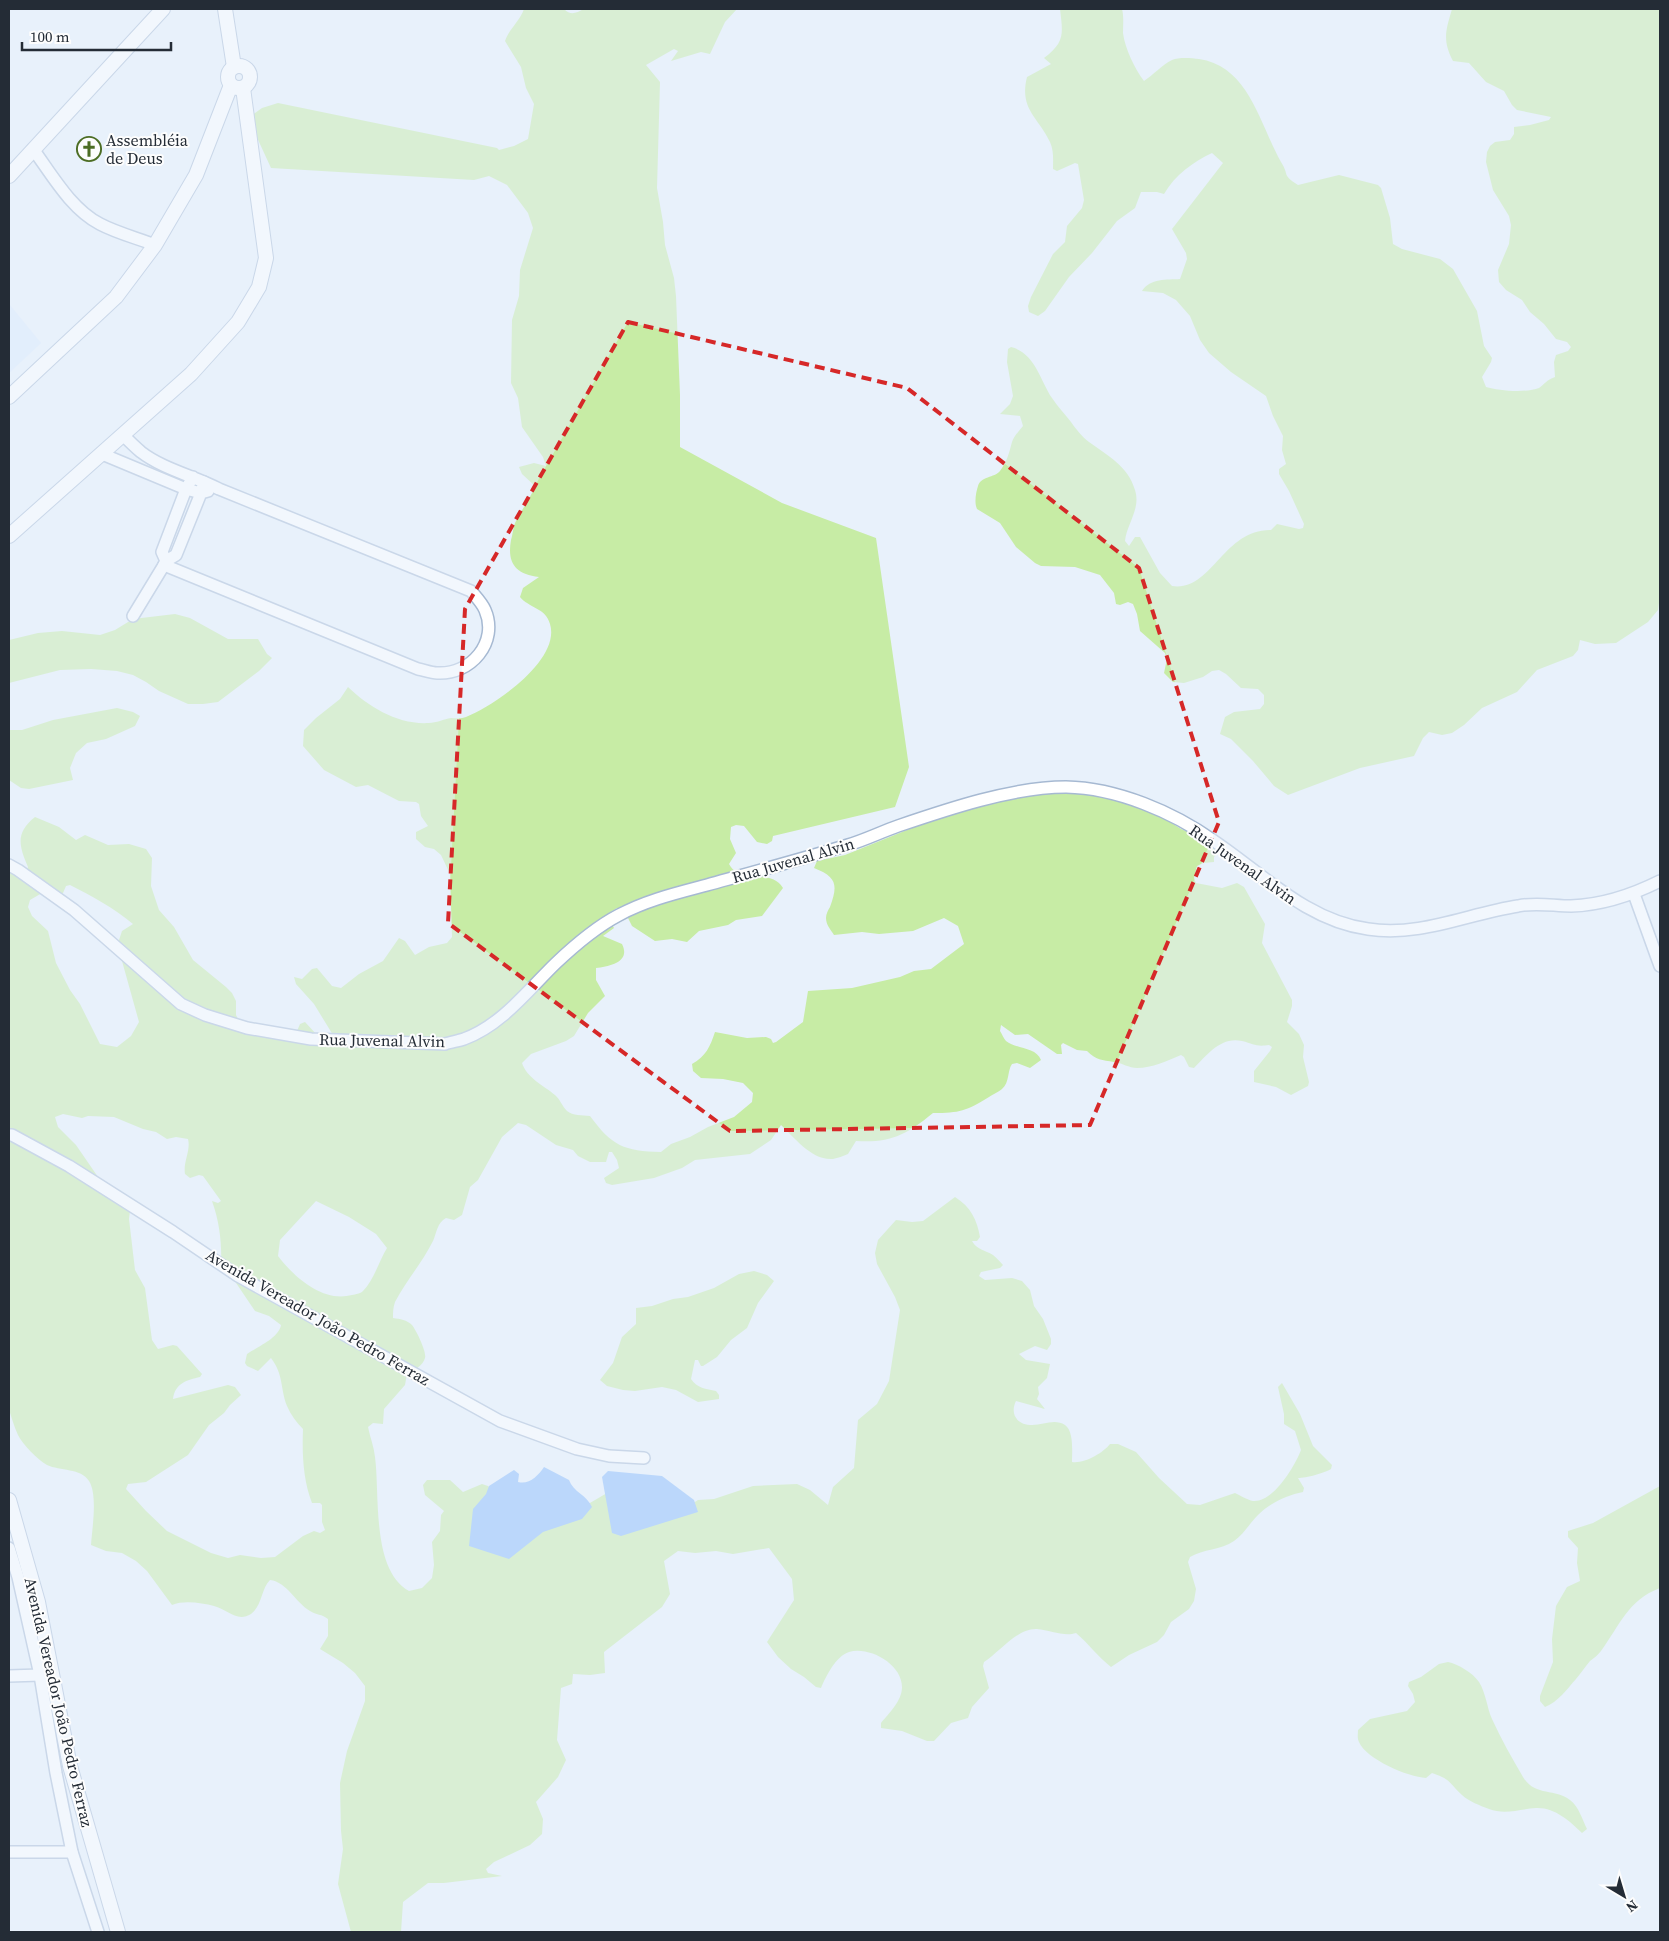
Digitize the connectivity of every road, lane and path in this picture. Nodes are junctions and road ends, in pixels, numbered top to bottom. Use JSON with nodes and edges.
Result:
{"nodes":[{"id":1,"x":163,"y":9,"type":"edge"},
{"id":2,"x":225,"y":9,"type":"edge"},
{"id":3,"x":234,"y":67,"type":"junction"},
{"id":4,"x":237,"y":87,"type":"junction"},
{"id":5,"x":33,"y":149,"type":"junction"},
{"id":6,"x":9,"y":176,"type":"edge"},
{"id":7,"x":155,"y":245,"type":"junction"},
{"id":8,"x":9,"y":397,"type":"edge"},
{"id":9,"x":123,"y":435,"type":"junction"},
{"id":10,"x":102,"y":454,"type":"junction"},
{"id":11,"x":193,"y":477,"type":"junction"},
{"id":12,"x":202,"y":487,"type":"junction"},
{"id":13,"x":186,"y":489,"type":"junction"},
{"id":14,"x":9,"y":536,"type":"edge"},
{"id":15,"x":165,"y":563,"type":"junction"},
{"id":16,"x":133,"y":616,"type":"dead end"},
{"id":17,"x":9,"y":865,"type":"edge"},
{"id":18,"x":1660,"y":881,"type":"edge"},
{"id":19,"x":1634,"y":894,"type":"junction"},
{"id":20,"x":1660,"y":966,"type":"edge"},
{"id":21,"x":9,"y":1135,"type":"edge"},
{"id":22,"x":644,"y":1458,"type":"dead end"},
{"id":23,"x":9,"y":1500,"type":"edge"},
{"id":24,"x":9,"y":1548,"type":"edge"},
{"id":25,"x":40,"y":1675,"type":"junction"},
{"id":26,"x":9,"y":1676,"type":"edge"},
{"id":27,"x":9,"y":1852,"type":"edge"},
{"id":28,"x":72,"y":1852,"type":"junction"},
{"id":29,"x":98,"y":1932,"type":"edge"},
{"id":30,"x":118,"y":1932,"type":"edge"}],
"edges":[{"from":1,"to":5,"type":"main road"},
{"from":2,"to":3,"type":"main road"},
{"from":3,"to":4,"type":"main road"},
{"from":3,"to":4,"type":"main road"},
{"from":4,"to":7,"type":"main road"},
{"from":4,"to":9,"type":"main road"},
{"from":5,"to":6,"type":"main road"},
{"from":5,"to":7,"type":"street"},
{"from":7,"to":8,"type":"main road"},
{"from":9,"to":10,"type":"main road"},
{"from":9,"to":11,"type":"street"},
{"from":10,"to":13,"type":"street"},
{"from":10,"to":14,"type":"main road"},
{"from":11,"to":12,"type":"street"},
{"from":11,"to":13,"type":"street"},
{"from":12,"to":13,"type":"street"},
{"from":12,"to":15,"type":"street"},
{"from":12,"to":15,"type":"street"},
{"from":13,"to":15,"type":"street"},
{"from":15,"to":16,"type":"street"},
{"from":17,"to":19,"type":"street","name":"Rua Juvenal Alvin"},
{"from":18,"to":19,"type":"street","name":"Rua Juvenal Alvin"},
{"from":19,"to":20,"type":"street"},
{"from":21,"to":22,"type":"street","name":"Avenida Vereador João Pedro Ferraz"},
{"from":23,"to":30,"type":"main road","name":"Avenida Vereador João Pedro Ferraz"},
{"from":24,"to":25,"type":"street"},
{"from":25,"to":26,"type":"street"},
{"from":25,"to":28,"type":"street"},
{"from":27,"to":28,"type":"street"},
{"from":28,"to":29,"type":"street"}]}
